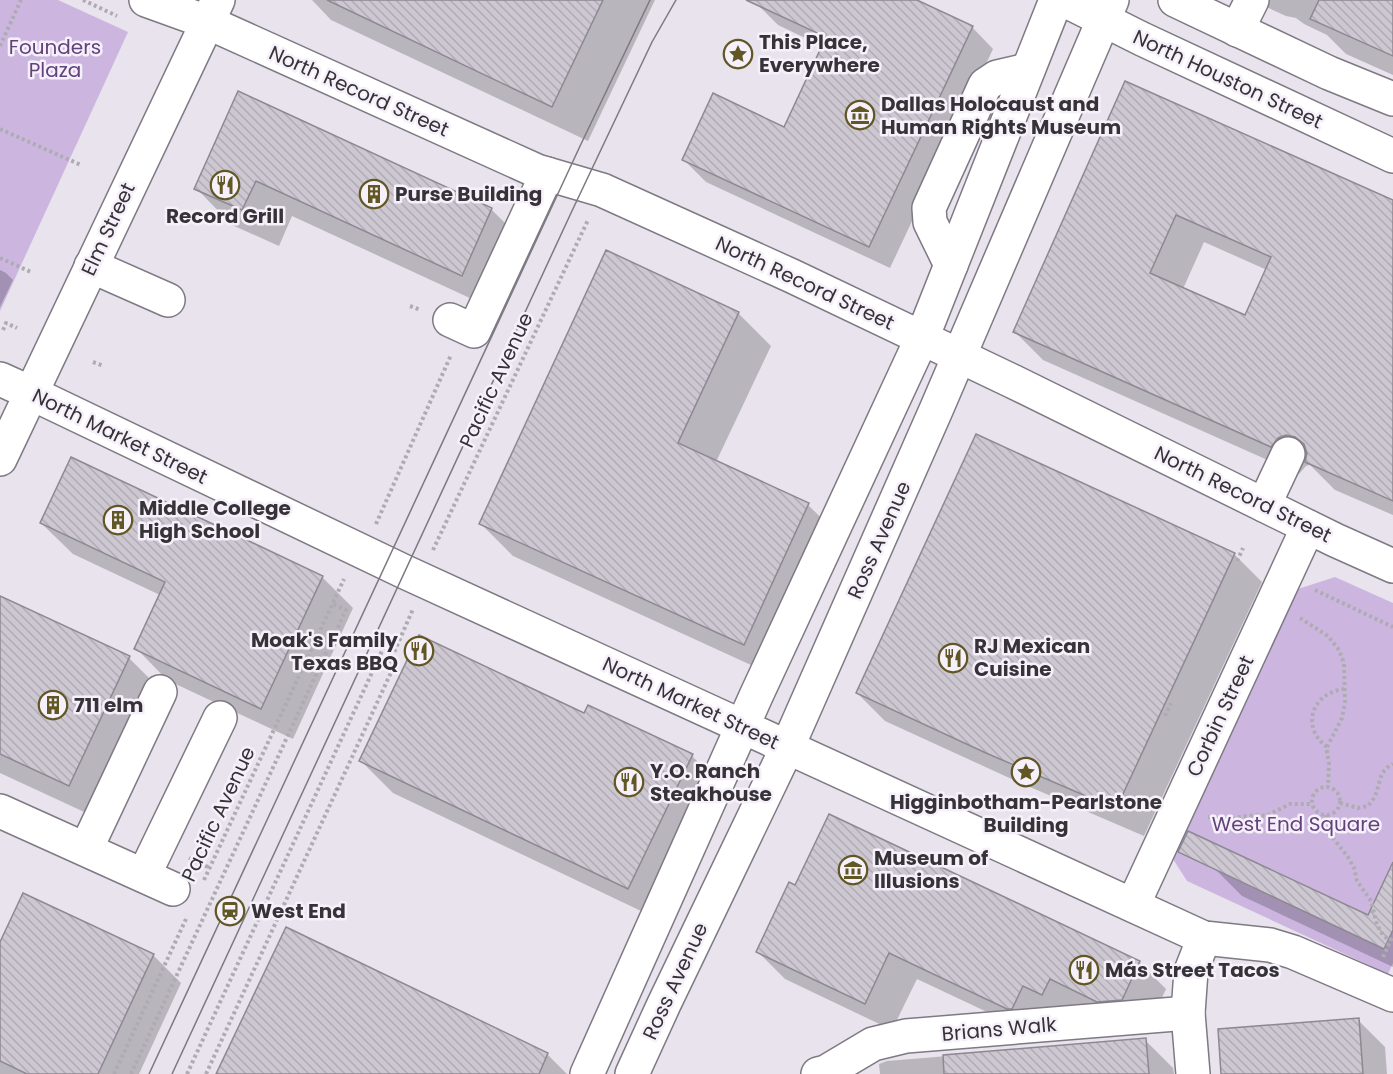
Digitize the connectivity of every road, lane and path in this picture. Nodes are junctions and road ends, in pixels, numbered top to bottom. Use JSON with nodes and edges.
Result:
{"nodes":[{"id":1,"x":21,"y":0,"type":"edge"},
{"id":2,"x":83,"y":0,"type":"edge"},
{"id":3,"x":184,"y":0,"type":"edge"},
{"id":4,"x":1056,"y":0,"type":"edge"},
{"id":5,"x":1064,"y":0,"type":"edge"},
{"id":6,"x":1175,"y":0,"type":"edge"},
{"id":7,"x":1252,"y":0,"type":"edge"},
{"id":8,"x":136,"y":10,"type":"edge"},
{"id":9,"x":1108,"y":10,"type":"edge"},
{"id":10,"x":212,"y":11,"type":"edge"},
{"id":11,"x":1237,"y":30,"type":"junction"},
{"id":12,"x":0,"y":46,"type":"edge"},
{"id":13,"x":1392,"y":102,"type":"edge"},
{"id":14,"x":0,"y":129,"type":"edge"},
{"id":15,"x":1393,"y":156,"type":"edge"},
{"id":16,"x":81,"y":165,"type":"dead end"},
{"id":17,"x":547,"y":174,"type":"junction"},
{"id":18,"x":588,"y":220,"type":"dead end"},
{"id":19,"x":0,"y":258,"type":"edge"},
{"id":20,"x":91,"y":266,"type":"junction"},
{"id":21,"x":31,"y":272,"type":"dead end"},
{"id":22,"x":168,"y":300,"type":"dead end"},
{"id":23,"x":457,"y":323,"type":"joint"},
{"id":24,"x":17,"y":328,"type":"dead end"},
{"id":25,"x":3,"y":330,"type":"dead end"},
{"id":26,"x":921,"y":338,"type":"junction"},
{"id":27,"x":959,"y":357,"type":"junction"},
{"id":28,"x":93,"y":362,"type":"dead end"},
{"id":29,"x":104,"y":366,"type":"dead end"},
{"id":30,"x":0,"y":379,"type":"edge"},
{"id":31,"x":31,"y":393,"type":"junction"},
{"id":32,"x":1288,"y":454,"type":"dead end"},
{"id":33,"x":0,"y":459,"type":"edge"},
{"id":34,"x":1264,"y":505,"type":"junction"},
{"id":35,"x":375,"y":526,"type":"dead end"},
{"id":36,"x":1308,"y":526,"type":"junction"},
{"id":37,"x":1243,"y":548,"type":"dead end"},
{"id":38,"x":431,"y":553,"type":"dead end"},
{"id":39,"x":1237,"y":561,"type":"dead end"},
{"id":40,"x":1393,"y":566,"type":"edge"},
{"id":41,"x":346,"y":576,"type":"dead end"},
{"id":42,"x":1312,"y":588,"type":"dead end"},
{"id":43,"x":416,"y":603,"type":"dead end"},
{"id":44,"x":333,"y":604,"type":"junction"},
{"id":45,"x":1299,"y":617,"type":"dead end"},
{"id":46,"x":1393,"y":627,"type":"edge"},
{"id":47,"x":398,"y":645,"type":"junction"},
{"id":48,"x":1344,"y":689,"type":"junction"},
{"id":49,"x":160,"y":692,"type":"dead end"},
{"id":50,"x":1171,"y":703,"type":"dead end"},
{"id":51,"x":1165,"y":716,"type":"dead end"},
{"id":52,"x":220,"y":718,"type":"dead end"},
{"id":53,"x":742,"y":726,"type":"junction"},
{"id":54,"x":1327,"y":747,"type":"junction"},
{"id":55,"x":787,"y":748,"type":"junction"},
{"id":56,"x":1393,"y":764,"type":"edge"},
{"id":57,"x":1328,"y":787,"type":"junction"},
{"id":58,"x":1340,"y":803,"type":"junction"},
{"id":59,"x":1312,"y":804,"type":"junction"},
{"id":60,"x":0,"y":811,"type":"edge"},
{"id":61,"x":1326,"y":816,"type":"junction"},
{"id":62,"x":1206,"y":817,"type":"dead end"},
{"id":63,"x":86,"y":849,"type":"junction"},
{"id":64,"x":144,"y":875,"type":"junction"},
{"id":65,"x":188,"y":896,"type":"junction"},
{"id":66,"x":1133,"y":905,"type":"junction"},
{"id":67,"x":1393,"y":935,"type":"edge"},
{"id":68,"x":1204,"y":938,"type":"junction"},
{"id":69,"x":1390,"y":941,"type":"junction"},
{"id":70,"x":1383,"y":958,"type":"dead end"},
{"id":71,"x":626,"y":987,"type":"junction"},
{"id":72,"x":1393,"y":995,"type":"edge"},
{"id":73,"x":664,"y":1004,"type":"junction"},
{"id":74,"x":1188,"y":1013,"type":"junction"},
{"id":75,"x":114,"y":1074,"type":"edge"},
{"id":76,"x":131,"y":1074,"type":"edge"},
{"id":77,"x":187,"y":1074,"type":"edge"},
{"id":78,"x":206,"y":1074,"type":"edge"},
{"id":79,"x":587,"y":1074,"type":"edge"},
{"id":80,"x":632,"y":1074,"type":"edge"},
{"id":81,"x":818,"y":1074,"type":"edge"},
{"id":82,"x":1193,"y":1074,"type":"edge"}],
"edges":[{"from":1,"to":12,"type":"path"},
{"from":2,"to":8,"type":"path"},
{"from":3,"to":10,"type":"street"},
{"from":4,"to":26,"type":"street"},
{"from":5,"to":9,"type":"street","name":"North Houston Street"},
{"from":6,"to":11,"type":"street"},
{"from":7,"to":11,"type":"street"},
{"from":8,"to":10,"type":"street","name":"North Record Street"},
{"from":9,"to":15,"type":"street","name":"North Houston Street"},
{"from":9,"to":27,"type":"street","name":"Ross Avenue"},
{"from":10,"to":17,"type":"street","name":"North Record Street"},
{"from":10,"to":20,"type":"street","name":"Elm Street"},
{"from":11,"to":13,"type":"street"},
{"from":14,"to":16,"type":"path"},
{"from":17,"to":23,"type":"street"},
{"from":17,"to":26,"type":"street","name":"North Record Street"},
{"from":18,"to":38,"type":"path","name":"Pacific Avenue"},
{"from":19,"to":21,"type":"path"},
{"from":20,"to":22,"type":"street"},
{"from":20,"to":31,"type":"street","name":"Elm Street"},
{"from":23,"to":35,"type":"path"},
{"from":24,"to":25,"type":"path"},
{"from":26,"to":27,"type":"street","name":"North Record Street"},
{"from":26,"to":53,"type":"street"},
{"from":27,"to":34,"type":"street","name":"North Record Street"},
{"from":27,"to":55,"type":"street","name":"Ross Avenue"},
{"from":28,"to":29,"type":"path"},
{"from":30,"to":31,"type":"street","name":"North Market Street"},
{"from":31,"to":33,"type":"street","name":"Elm Street"},
{"from":31,"to":53,"type":"street","name":"North Market Street"},
{"from":32,"to":34,"type":"street"},
{"from":34,"to":36,"type":"street","name":"North Record Street"},
{"from":36,"to":40,"type":"street","name":"North Record Street"},
{"from":36,"to":66,"type":"street","name":"Corbin Street"},
{"from":37,"to":39,"type":"path"},
{"from":41,"to":44,"type":"path","name":"Pacific Avenue"},
{"from":42,"to":46,"type":"path"},
{"from":43,"to":47,"type":"path"},
{"from":44,"to":65,"type":"path","name":"Pacific Avenue"},
{"from":44,"to":76,"type":"path"},
{"from":45,"to":48,"type":"path"},
{"from":47,"to":77,"type":"path"},
{"from":47,"to":78,"type":"path"},
{"from":48,"to":54,"type":"path"},
{"from":48,"to":54,"type":"path"},
{"from":49,"to":63,"type":"street"},
{"from":50,"to":51,"type":"path"},
{"from":52,"to":64,"type":"street"},
{"from":53,"to":55,"type":"street","name":"North Market Street"},
{"from":53,"to":71,"type":"street"},
{"from":54,"to":57,"type":"path"},
{"from":55,"to":66,"type":"street","name":"North Market Street"},
{"from":55,"to":73,"type":"street","name":"Ross Avenue"},
{"from":56,"to":58,"type":"path"},
{"from":57,"to":58,"type":"path"},
{"from":57,"to":59,"type":"path"},
{"from":58,"to":61,"type":"path"},
{"from":59,"to":61,"type":"path"},
{"from":59,"to":62,"type":"path"},
{"from":60,"to":63,"type":"street"},
{"from":61,"to":69,"type":"path"},
{"from":63,"to":64,"type":"street"},
{"from":64,"to":65,"type":"street"},
{"from":65,"to":75,"type":"path","name":"Pacific Avenue"},
{"from":66,"to":68,"type":"street","name":"North Market Street"},
{"from":67,"to":69,"type":"path"},
{"from":68,"to":72,"type":"street","name":"North Market Street"},
{"from":68,"to":74,"type":"street"},
{"from":69,"to":70,"type":"path"},
{"from":71,"to":73,"type":"street"},
{"from":71,"to":79,"type":"street"},
{"from":73,"to":80,"type":"street","name":"Ross Avenue"},
{"from":74,"to":81,"type":"street","name":"Brians Walk"},
{"from":74,"to":82,"type":"street"}]}
